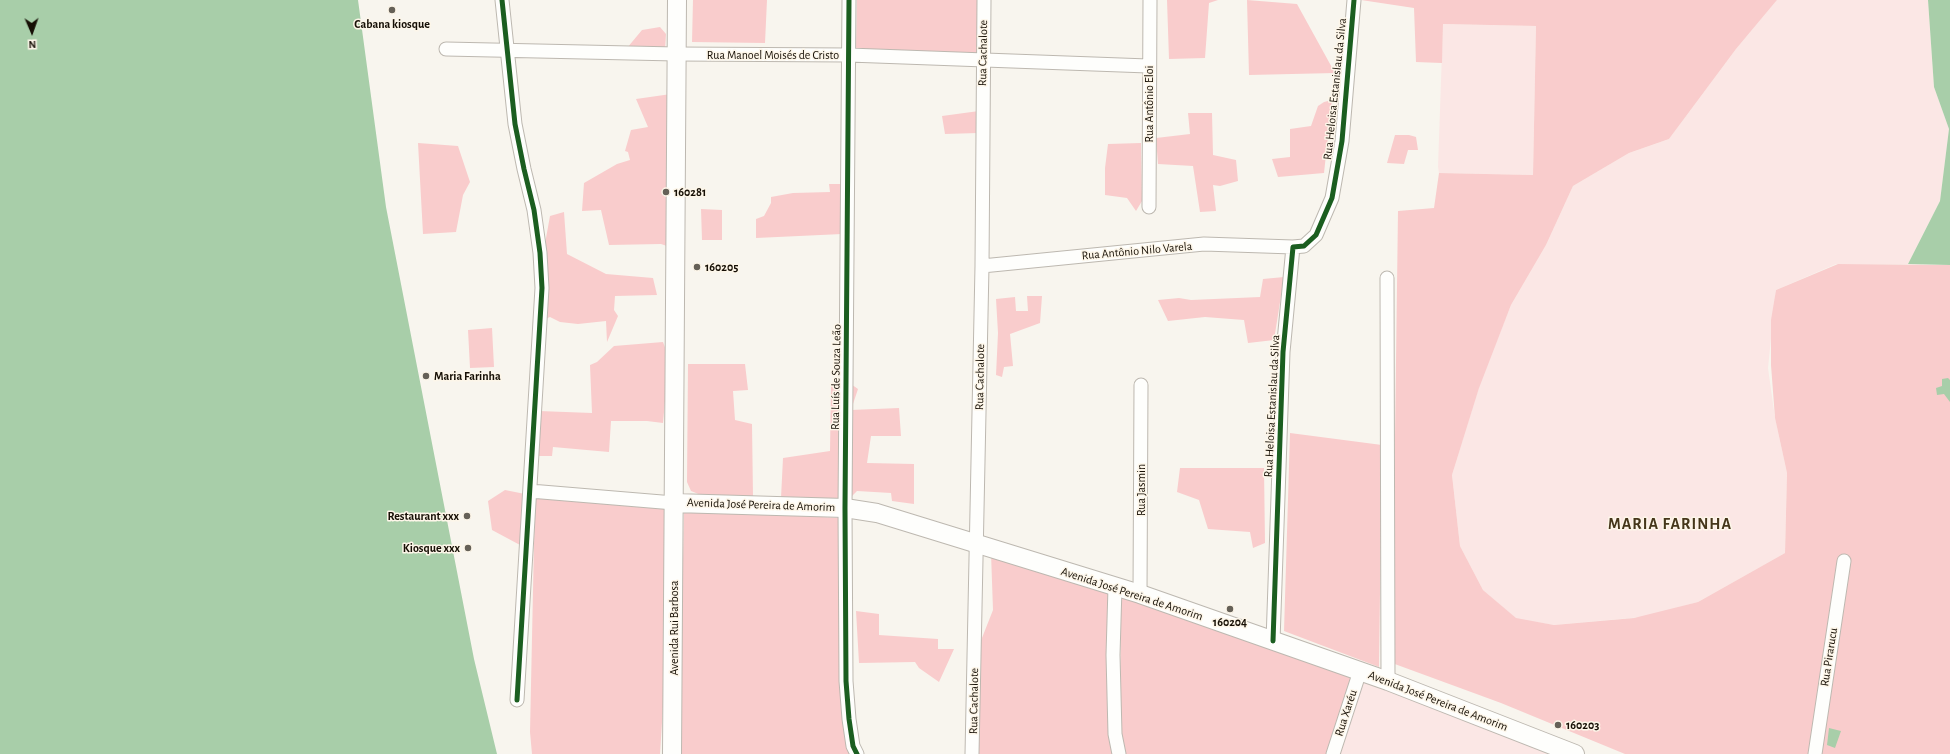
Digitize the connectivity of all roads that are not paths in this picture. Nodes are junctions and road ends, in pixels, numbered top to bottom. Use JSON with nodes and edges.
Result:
{"nodes":[{"id":1,"x":502,"y":0,"type":"edge"},
{"id":2,"x":677,"y":0,"type":"edge"},
{"id":3,"x":849,"y":0,"type":"edge"},
{"id":4,"x":984,"y":0,"type":"edge"},
{"id":5,"x":1150,"y":0,"type":"edge"},
{"id":6,"x":1354,"y":0,"type":"edge"},
{"id":7,"x":446,"y":49,"type":"dead end"},
{"id":8,"x":506,"y":50,"type":"junction"},
{"id":9,"x":676,"y":54,"type":"junction"},
{"id":10,"x":849,"y":55,"type":"junction"},
{"id":11,"x":983,"y":59,"type":"junction"},
{"id":12,"x":1148,"y":66,"type":"junction"},
{"id":13,"x":1149,"y":207,"type":"dead end"},
{"id":14,"x":1293,"y":247,"type":"junction"},
{"id":15,"x":982,"y":266,"type":"junction"},
{"id":16,"x":1387,"y":278,"type":"dead end"},
{"id":17,"x":1141,"y":385,"type":"dead end"},
{"id":18,"x":530,"y":491,"type":"junction"},
{"id":19,"x":674,"y":503,"type":"junction"},
{"id":20,"x":844,"y":508,"type":"junction"},
{"id":21,"x":977,"y":545,"type":"junction"},
{"id":22,"x":1844,"y":561,"type":"dead end"},
{"id":23,"x":1116,"y":587,"type":"junction"},
{"id":24,"x":1140,"y":594,"type":"junction"},
{"id":25,"x":1273,"y":641,"type":"junction"},
{"id":26,"x":1360,"y":671,"type":"junction"},
{"id":27,"x":1388,"y":681,"type":"junction"},
{"id":28,"x":517,"y":700,"type":"dead end"},
{"id":29,"x":672,"y":754,"type":"edge"},
{"id":30,"x":857,"y":754,"type":"edge"},
{"id":31,"x":972,"y":754,"type":"edge"},
{"id":32,"x":1119,"y":754,"type":"edge"},
{"id":33,"x":1333,"y":754,"type":"edge"},
{"id":34,"x":1575,"y":754,"type":"edge"},
{"id":35,"x":1815,"y":754,"type":"edge"}],
"edges":[{"from":1,"to":8,"type":"street"},
{"from":2,"to":9,"type":"main road","name":"Avenida Rui Barbosa"},
{"from":3,"to":10,"type":"street","name":"Rua Luís de Souza Leão"},
{"from":4,"to":11,"type":"street","name":"Rua Cachalote"},
{"from":5,"to":12,"type":"street","name":"Rua Antônio Eloi"},
{"from":6,"to":14,"type":"street","name":"Rua Heloisa Estanislau da Silva"},
{"from":7,"to":8,"type":"street","name":"Rua Manoel Moisés de Cristo"},
{"from":8,"to":9,"type":"street","name":"Rua Manoel Moisés de Cristo"},
{"from":8,"to":18,"type":"street"},
{"from":9,"to":10,"type":"street","name":"Rua Manoel Moisés de Cristo"},
{"from":9,"to":19,"type":"main road","name":"Avenida Rui Barbosa"},
{"from":10,"to":11,"type":"street","name":"Rua Manoel Moisés de Cristo"},
{"from":10,"to":20,"type":"street","name":"Rua Luís de Souza Leão"},
{"from":11,"to":12,"type":"street","name":"Rua Manoel Moisés de Cristo"},
{"from":11,"to":15,"type":"street","name":"Rua Cachalote"},
{"from":12,"to":13,"type":"street","name":"Rua Antônio Eloi"},
{"from":14,"to":15,"type":"street","name":"Rua Antônio Nilo Varela"},
{"from":14,"to":25,"type":"street","name":"Rua Heloisa Estanislau da Silva"},
{"from":15,"to":21,"type":"street","name":"Rua Cachalote"},
{"from":16,"to":27,"type":"street"},
{"from":17,"to":24,"type":"street","name":"Rua Jasmin"},
{"from":18,"to":19,"type":"street"},
{"from":18,"to":28,"type":"street"},
{"from":19,"to":20,"type":"main road","name":"Avenida José Pereira de Amorim"},
{"from":19,"to":29,"type":"main road","name":"Avenida Rui Barbosa"},
{"from":20,"to":21,"type":"main road","name":"Avenida José Pereira de Amorim"},
{"from":20,"to":30,"type":"street","name":"Rua Luís de Souza Leão"},
{"from":21,"to":23,"type":"main road","name":"Avenida José Pereira de Amorim"},
{"from":21,"to":31,"type":"street","name":"Rua Cachalote"},
{"from":22,"to":35,"type":"street","name":"Rua Pirarucu"},
{"from":23,"to":24,"type":"main road","name":"Avenida José Pereira de Amorim"},
{"from":23,"to":32,"type":"street"},
{"from":24,"to":25,"type":"main road","name":"Avenida José Pereira de Amorim"},
{"from":25,"to":26,"type":"main road","name":"Avenida José Pereira de Amorim"},
{"from":26,"to":27,"type":"main road","name":"Avenida José Pereira de Amorim"},
{"from":26,"to":33,"type":"street","name":"Rua Xaréu"},
{"from":27,"to":34,"type":"main road","name":"Avenida José Pereira de Amorim"}]}
